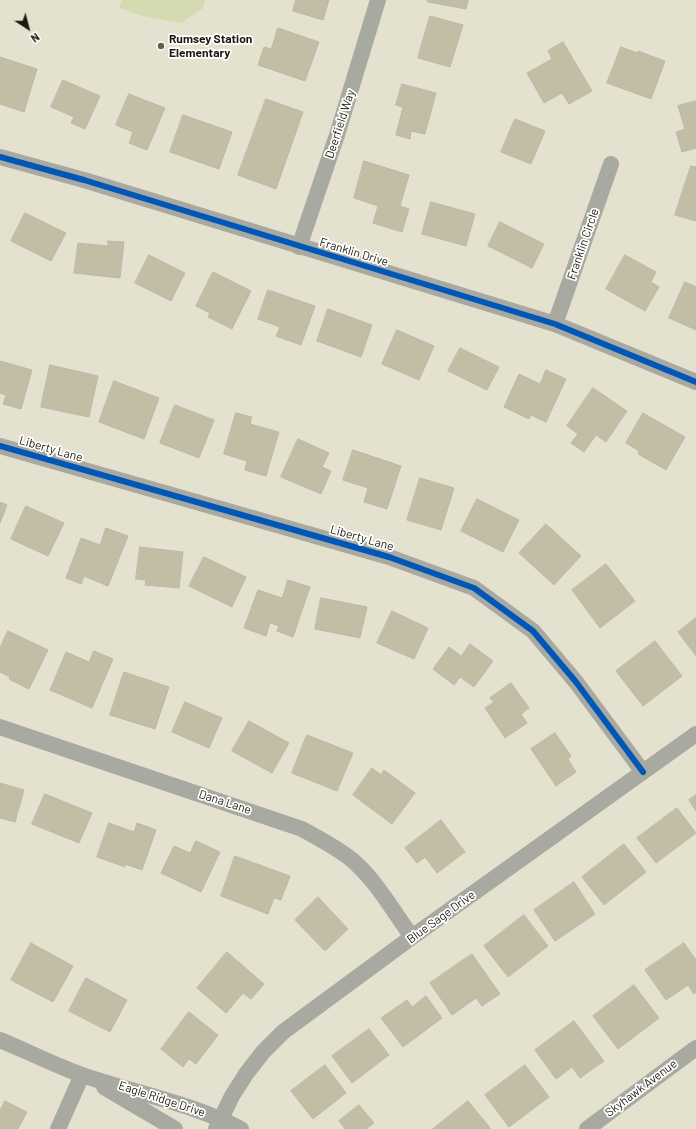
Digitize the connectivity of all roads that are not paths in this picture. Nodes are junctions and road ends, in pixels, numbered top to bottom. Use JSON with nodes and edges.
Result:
{"nodes":[{"id":1,"x":378,"y":0,"type":"edge"},
{"id":2,"x":0,"y":157,"type":"edge"},
{"id":3,"x":611,"y":164,"type":"dead end"},
{"id":4,"x":299,"y":247,"type":"junction"},
{"id":5,"x":555,"y":324,"type":"junction"},
{"id":6,"x":696,"y":382,"type":"edge"},
{"id":7,"x":0,"y":446,"type":"edge"},
{"id":8,"x":0,"y":727,"type":"edge"},
{"id":9,"x":696,"y":734,"type":"edge"},
{"id":10,"x":644,"y":772,"type":"junction"},
{"id":11,"x":412,"y":937,"type":"junction"},
{"id":12,"x":0,"y":1040,"type":"edge"},
{"id":13,"x":696,"y":1048,"type":"edge"},
{"id":14,"x":82,"y":1074,"type":"junction"},
{"id":15,"x":218,"y":1124,"type":"edge"},
{"id":16,"x":58,"y":1129,"type":"edge"},
{"id":17,"x":175,"y":1129,"type":"edge"},
{"id":18,"x":241,"y":1129,"type":"edge"},
{"id":19,"x":587,"y":1129,"type":"edge"}],
"edges":[{"from":1,"to":4,"type":"street","name":"Deerfield Way"},
{"from":2,"to":4,"type":"street","name":"Franklin Drive"},
{"from":3,"to":5,"type":"street","name":"Franklin Circle"},
{"from":4,"to":5,"type":"street","name":"Franklin Drive"},
{"from":5,"to":6,"type":"street","name":"Franklin Drive"},
{"from":7,"to":10,"type":"street","name":"Liberty Lane"},
{"from":8,"to":11,"type":"street","name":"Dana Lane"},
{"from":9,"to":10,"type":"street","name":"Blue Sage Drive"},
{"from":10,"to":11,"type":"street","name":"Blue Sage Drive"},
{"from":11,"to":15,"type":"street","name":"Blue Sage Drive"},
{"from":12,"to":14,"type":"street","name":"Eagle Ridge Drive"},
{"from":13,"to":19,"type":"street","name":"Skyhawk Avenue"},
{"from":14,"to":15,"type":"street","name":"Eagle Ridge Drive"},
{"from":14,"to":16,"type":"street"},
{"from":14,"to":17,"type":"street","name":"Eagle Ridge Drive"},
{"from":15,"to":18,"type":"street","name":"Eagle Ridge Drive"}]}
